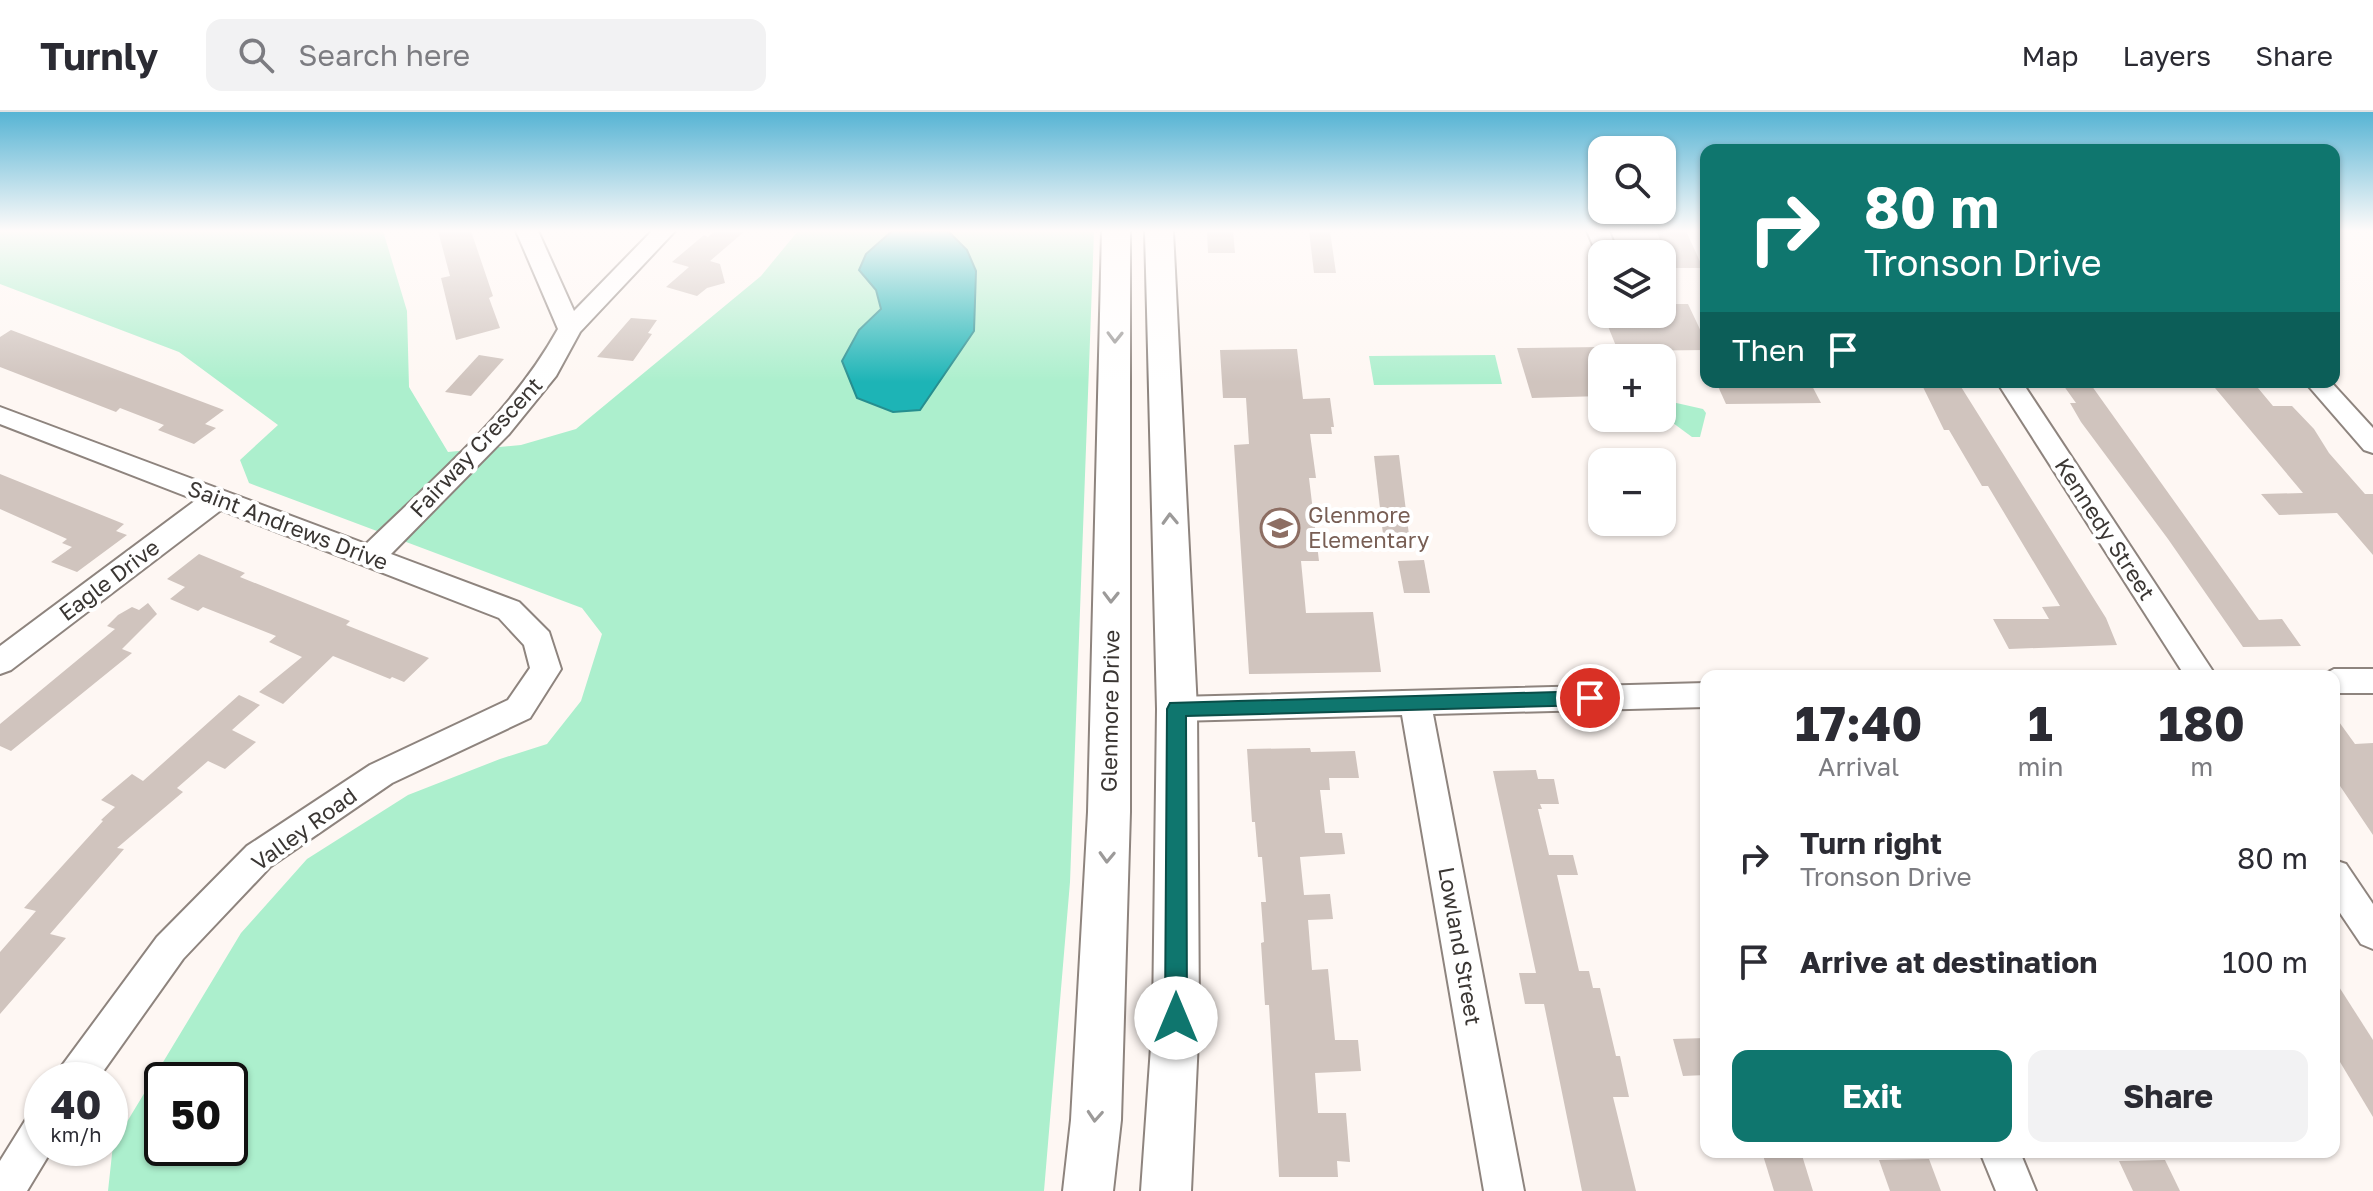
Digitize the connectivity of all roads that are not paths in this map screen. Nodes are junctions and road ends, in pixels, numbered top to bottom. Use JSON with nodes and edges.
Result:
{"nodes":[{"id":1,"x":549,"y":281,"type":"edge"},
{"id":2,"x":616,"y":281,"type":"edge"},
{"id":3,"x":1115,"y":281,"type":"edge"},
{"id":4,"x":1161,"y":281,"type":"edge"},
{"id":5,"x":570,"y":329,"type":"junction"},
{"id":6,"x":2013,"y":388,"type":"edge"},
{"id":7,"x":2322,"y":388,"type":"edge"},
{"id":8,"x":4,"y":420,"type":"edge"},
{"id":9,"x":2373,"y":444,"type":"edge"},
{"id":10,"x":218,"y":498,"type":"junction"},
{"id":11,"x":371,"y":556,"type":"junction"},
{"id":12,"x":0,"y":662,"type":"edge"},
{"id":13,"x":546,"y":669,"type":"joint"},
{"id":14,"x":2197,"y":670,"type":"edge"},
{"id":15,"x":2340,"y":681,"type":"edge"},
{"id":16,"x":2373,"y":681,"type":"edge"},
{"id":17,"x":1700,"y":695,"type":"edge"},
{"id":18,"x":1415,"y":702,"type":"junction"},
{"id":19,"x":1177,"y":709,"type":"junction"},
{"id":20,"x":2340,"y":884,"type":"edge"},
{"id":21,"x":2373,"y":933,"type":"edge"},
{"id":22,"x":87,"y":1062,"type":"edge"},
{"id":23,"x":2002,"y":1158,"type":"edge"},
{"id":24,"x":24,"y":1159,"type":"edge"},
{"id":25,"x":4,"y":1191,"type":"edge"},
{"id":26,"x":1088,"y":1191,"type":"edge"},
{"id":27,"x":1166,"y":1191,"type":"edge"},
{"id":28,"x":1504,"y":1191,"type":"edge"},
{"id":29,"x":2016,"y":1191,"type":"edge"}],
"edges":[{"from":1,"to":5,"type":"street"},
{"from":2,"to":5,"type":"street","name":"Fairway Crescent"},
{"from":3,"to":26,"type":"main road","name":"Glenmore Drive","one_way":true},
{"from":19,"to":4,"type":"main road","one_way":true},
{"from":5,"to":11,"type":"street","name":"Fairway Crescent"},
{"from":6,"to":14,"type":"street","name":"Kennedy Street"},
{"from":7,"to":9,"type":"street"},
{"from":8,"to":10,"type":"street","name":"Saint Andrews Drive"},
{"from":10,"to":11,"type":"street","name":"Saint Andrews Drive"},
{"from":10,"to":12,"type":"street","name":"Eagle Drive"},
{"from":11,"to":13,"type":"street","name":"Saint Andrews Drive"},
{"from":13,"to":22,"type":"street","name":"Valley Road"},
{"from":15,"to":16,"type":"street"},
{"from":17,"to":18,"type":"street"},
{"from":18,"to":19,"type":"street"},
{"from":18,"to":28,"type":"street","name":"Lowland Street"},
{"from":19,"to":27,"type":"main road"},
{"from":20,"to":21,"type":"street"},
{"from":23,"to":29,"type":"street"},
{"from":24,"to":25,"type":"street"}]}
